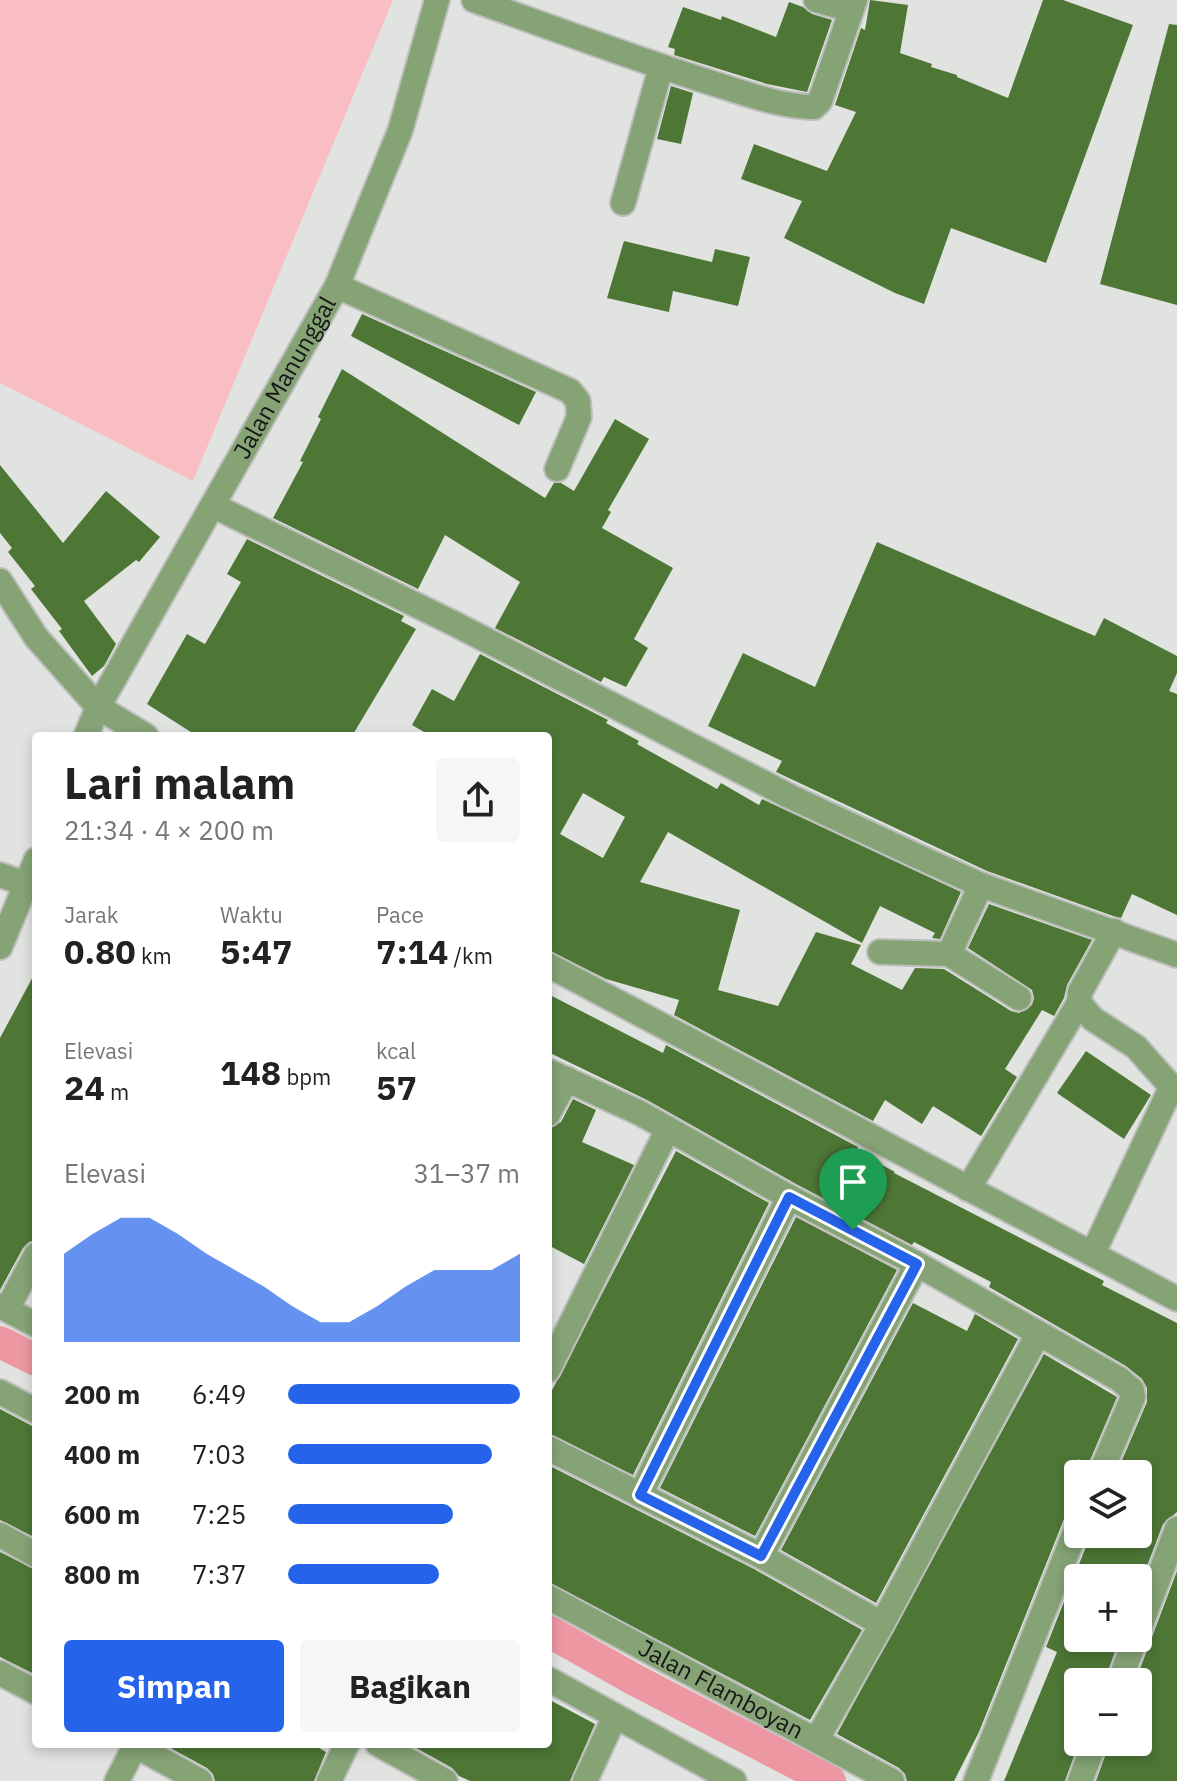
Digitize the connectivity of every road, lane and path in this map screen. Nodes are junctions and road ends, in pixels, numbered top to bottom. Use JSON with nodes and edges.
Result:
{"nodes":[{"id":1,"x":437,"y":0,"type":"edge"},
{"id":2,"x":474,"y":0,"type":"edge"},
{"id":3,"x":816,"y":0,"type":"edge"},
{"id":4,"x":853,"y":5,"type":"edge"},
{"id":5,"x":661,"y":67,"type":"junction"},
{"id":6,"x":623,"y":203,"type":"dead end"},
{"id":7,"x":337,"y":286,"type":"junction"},
{"id":8,"x":557,"y":469,"type":"dead end"},
{"id":9,"x":214,"y":506,"type":"junction"},
{"id":10,"x":0,"y":581,"type":"edge"},
{"id":11,"x":98,"y":707,"type":"junction"},
{"id":12,"x":88,"y":732,"type":"edge"},
{"id":13,"x":139,"y":732,"type":"edge"},
{"id":14,"x":32,"y":870,"type":"edge"},
{"id":15,"x":0,"y":875,"type":"edge"},
{"id":16,"x":26,"y":884,"type":"junction"},
{"id":17,"x":981,"y":885,"type":"junction"},
{"id":18,"x":1114,"y":931,"type":"junction"},
{"id":19,"x":0,"y":947,"type":"edge"},
{"id":20,"x":880,"y":952,"type":"dead end"},
{"id":21,"x":949,"y":954,"type":"junction"},
{"id":22,"x":1177,"y":955,"type":"edge"},
{"id":23,"x":552,"y":967,"type":"edge"},
{"id":24,"x":1019,"y":998,"type":"dead end"},
{"id":25,"x":1079,"y":1003,"type":"junction"},
{"id":26,"x":558,"y":1075,"type":"edge"},
{"id":27,"x":1174,"y":1090,"type":"edge"},
{"id":28,"x":552,"y":1098,"type":"edge"},
{"id":29,"x":668,"y":1129,"type":"junction"},
{"id":30,"x":968,"y":1189,"type":"junction"},
{"id":31,"x":789,"y":1197,"type":"junction"},
{"id":32,"x":1093,"y":1253,"type":"junction"},
{"id":33,"x":32,"y":1261,"type":"edge"},
{"id":34,"x":917,"y":1264,"type":"junction"},
{"id":35,"x":1177,"y":1299,"type":"edge"},
{"id":36,"x":3,"y":1307,"type":"edge"},
{"id":37,"x":32,"y":1323,"type":"edge"},
{"id":38,"x":1038,"y":1334,"type":"junction"},
{"id":39,"x":552,"y":1362,"type":"edge"},
{"id":40,"x":0,"y":1392,"type":"edge"},
{"id":41,"x":32,"y":1409,"type":"edge"},
{"id":42,"x":552,"y":1450,"type":"edge"},
{"id":43,"x":1106,"y":1460,"type":"edge"},
{"id":44,"x":640,"y":1495,"type":"junction"},
{"id":45,"x":1177,"y":1529,"type":"edge"},
{"id":46,"x":0,"y":1535,"type":"edge"},
{"id":47,"x":1069,"y":1548,"type":"edge"},
{"id":48,"x":32,"y":1553,"type":"edge"},
{"id":49,"x":761,"y":1556,"type":"junction"},
{"id":50,"x":1152,"y":1595,"type":"edge"},
{"id":51,"x":552,"y":1599,"type":"edge"},
{"id":52,"x":882,"y":1624,"type":"junction"},
{"id":53,"x":0,"y":1673,"type":"edge"},
{"id":54,"x":552,"y":1681,"type":"edge"},
{"id":55,"x":32,"y":1690,"type":"edge"},
{"id":56,"x":615,"y":1716,"type":"junction"},
{"id":57,"x":817,"y":1739,"type":"junction"},
{"id":58,"x":133,"y":1748,"type":"edge"},
{"id":59,"x":140,"y":1748,"type":"edge"},
{"id":60,"x":345,"y":1748,"type":"edge"},
{"id":61,"x":385,"y":1748,"type":"edge"},
{"id":62,"x":1090,"y":1756,"type":"edge"},
{"id":63,"x":117,"y":1781,"type":"edge"},
{"id":64,"x":200,"y":1781,"type":"edge"},
{"id":65,"x":329,"y":1781,"type":"edge"},
{"id":66,"x":445,"y":1781,"type":"edge"},
{"id":67,"x":585,"y":1781,"type":"edge"},
{"id":68,"x":734,"y":1781,"type":"edge"},
{"id":69,"x":892,"y":1781,"type":"edge"},
{"id":70,"x":976,"y":1781,"type":"edge"},
{"id":71,"x":1080,"y":1781,"type":"edge"}],
"edges":[{"from":1,"to":7,"type":"street","name":"Jalan Manunggal"},
{"from":2,"to":5,"type":"street"},
{"from":3,"to":4,"type":"street"},
{"from":4,"to":5,"type":"street"},
{"from":5,"to":6,"type":"street"},
{"from":7,"to":8,"type":"street"},
{"from":7,"to":9,"type":"street","name":"Jalan Manunggal"},
{"from":9,"to":11,"type":"street","name":"Jalan Manunggal"},
{"from":9,"to":17,"type":"street"},
{"from":10,"to":11,"type":"street"},
{"from":11,"to":12,"type":"street","name":"Jalan Manunggal"},
{"from":11,"to":13,"type":"street"},
{"from":14,"to":16,"type":"street"},
{"from":15,"to":16,"type":"street"},
{"from":16,"to":19,"type":"street"},
{"from":17,"to":18,"type":"street"},
{"from":17,"to":21,"type":"street"},
{"from":18,"to":22,"type":"street"},
{"from":18,"to":25,"type":"street"},
{"from":20,"to":21,"type":"street"},
{"from":21,"to":24,"type":"street"},
{"from":23,"to":30,"type":"street"},
{"from":25,"to":27,"type":"street"},
{"from":25,"to":30,"type":"street"},
{"from":26,"to":28,"type":"street"},
{"from":26,"to":29,"type":"street"},
{"from":27,"to":32,"type":"street"},
{"from":29,"to":31,"type":"street"},
{"from":29,"to":39,"type":"street"},
{"from":30,"to":32,"type":"street"},
{"from":31,"to":34,"type":"street"},
{"from":31,"to":44,"type":"street"},
{"from":32,"to":35,"type":"street"},
{"from":33,"to":36,"type":"street"},
{"from":34,"to":38,"type":"street"},
{"from":34,"to":49,"type":"street"},
{"from":36,"to":37,"type":"street"},
{"from":38,"to":43,"type":"street"},
{"from":38,"to":52,"type":"street"},
{"from":40,"to":41,"type":"street"},
{"from":42,"to":44,"type":"street"},
{"from":44,"to":49,"type":"street"},
{"from":45,"to":50,"type":"street"},
{"from":46,"to":48,"type":"street"},
{"from":47,"to":70,"type":"street"},
{"from":49,"to":52,"type":"street"},
{"from":51,"to":57,"type":"street","name":"Jalan Flamboyan"},
{"from":52,"to":57,"type":"street"},
{"from":53,"to":55,"type":"street"},
{"from":54,"to":56,"type":"street"},
{"from":56,"to":67,"type":"street"},
{"from":56,"to":68,"type":"street"},
{"from":57,"to":69,"type":"street","name":"Jalan Flamboyan"},
{"from":58,"to":63,"type":"street"},
{"from":59,"to":64,"type":"street"},
{"from":60,"to":65,"type":"street"},
{"from":61,"to":66,"type":"street"},
{"from":62,"to":71,"type":"street"}]}
